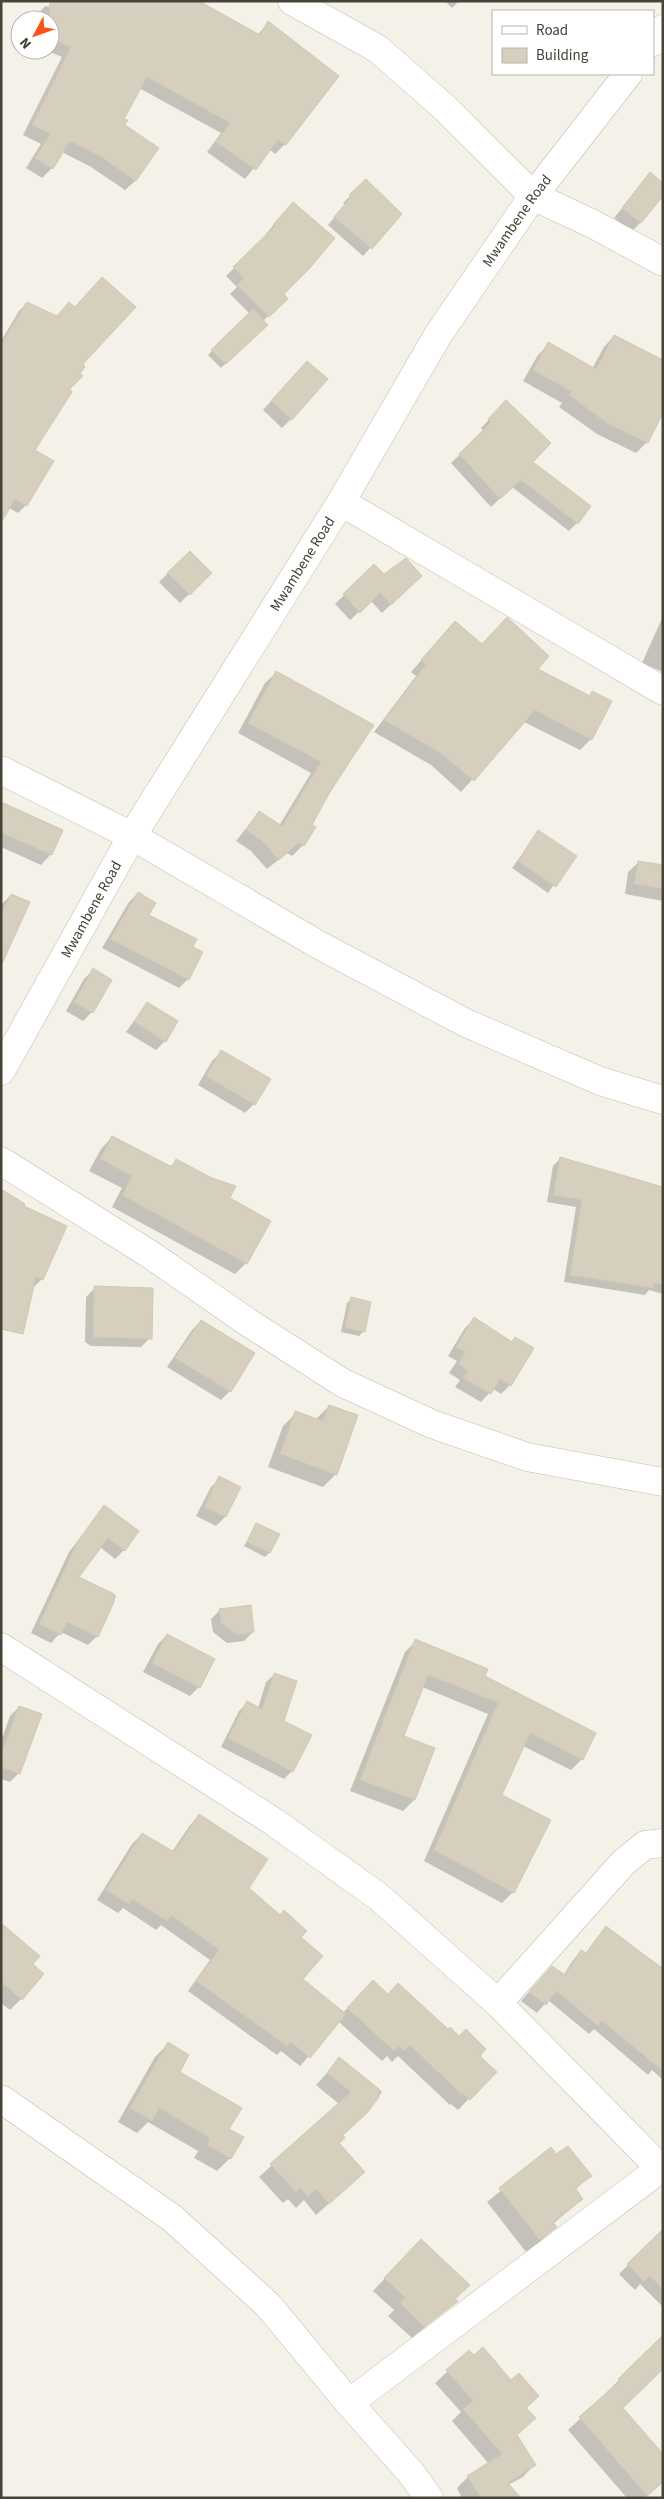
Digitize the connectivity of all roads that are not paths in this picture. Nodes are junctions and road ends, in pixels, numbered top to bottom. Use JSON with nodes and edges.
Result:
{"nodes":[{"id":1,"x":292,"y":1,"type":"edge"},
{"id":2,"x":663,"y":29,"type":"edge"},
{"id":3,"x":654,"y":41,"type":"edge"},
{"id":4,"x":627,"y":75,"type":"edge"},
{"id":5,"x":534,"y":196,"type":"junction"},
{"id":6,"x":663,"y":262,"type":"edge"},
{"id":7,"x":341,"y":502,"type":"junction"},
{"id":8,"x":663,"y":691,"type":"edge"},
{"id":9,"x":1,"y":770,"type":"edge"},
{"id":10,"x":132,"y":836,"type":"junction"},
{"id":11,"x":1,"y":1071,"type":"edge"},
{"id":12,"x":663,"y":1100,"type":"edge"},
{"id":13,"x":1,"y":1161,"type":"edge"},
{"id":14,"x":663,"y":1482,"type":"edge"},
{"id":15,"x":1,"y":1647,"type":"edge"},
{"id":16,"x":663,"y":1843,"type":"edge"},
{"id":17,"x":498,"y":2003,"type":"junction"},
{"id":18,"x":1,"y":2099,"type":"edge"},
{"id":19,"x":662,"y":2170,"type":"edge"},
{"id":20,"x":349,"y":2403,"type":"junction"},
{"id":21,"x":429,"y":2498,"type":"edge"}],
"edges":[{"from":1,"to":5,"type":"street"},
{"from":2,"to":3,"type":"street"},
{"from":4,"to":5,"type":"street","name":"Mwambene Road"},
{"from":5,"to":6,"type":"street"},
{"from":5,"to":7,"type":"street","name":"Mwambene Road"},
{"from":7,"to":8,"type":"street"},
{"from":7,"to":10,"type":"street","name":"Mwambene Road"},
{"from":9,"to":10,"type":"street"},
{"from":10,"to":11,"type":"street","name":"Mwambene Road"},
{"from":10,"to":12,"type":"street"},
{"from":13,"to":14,"type":"street"},
{"from":15,"to":17,"type":"street"},
{"from":16,"to":17,"type":"street"},
{"from":17,"to":19,"type":"street"},
{"from":18,"to":20,"type":"street"},
{"from":19,"to":20,"type":"street"},
{"from":20,"to":21,"type":"street"}]}
